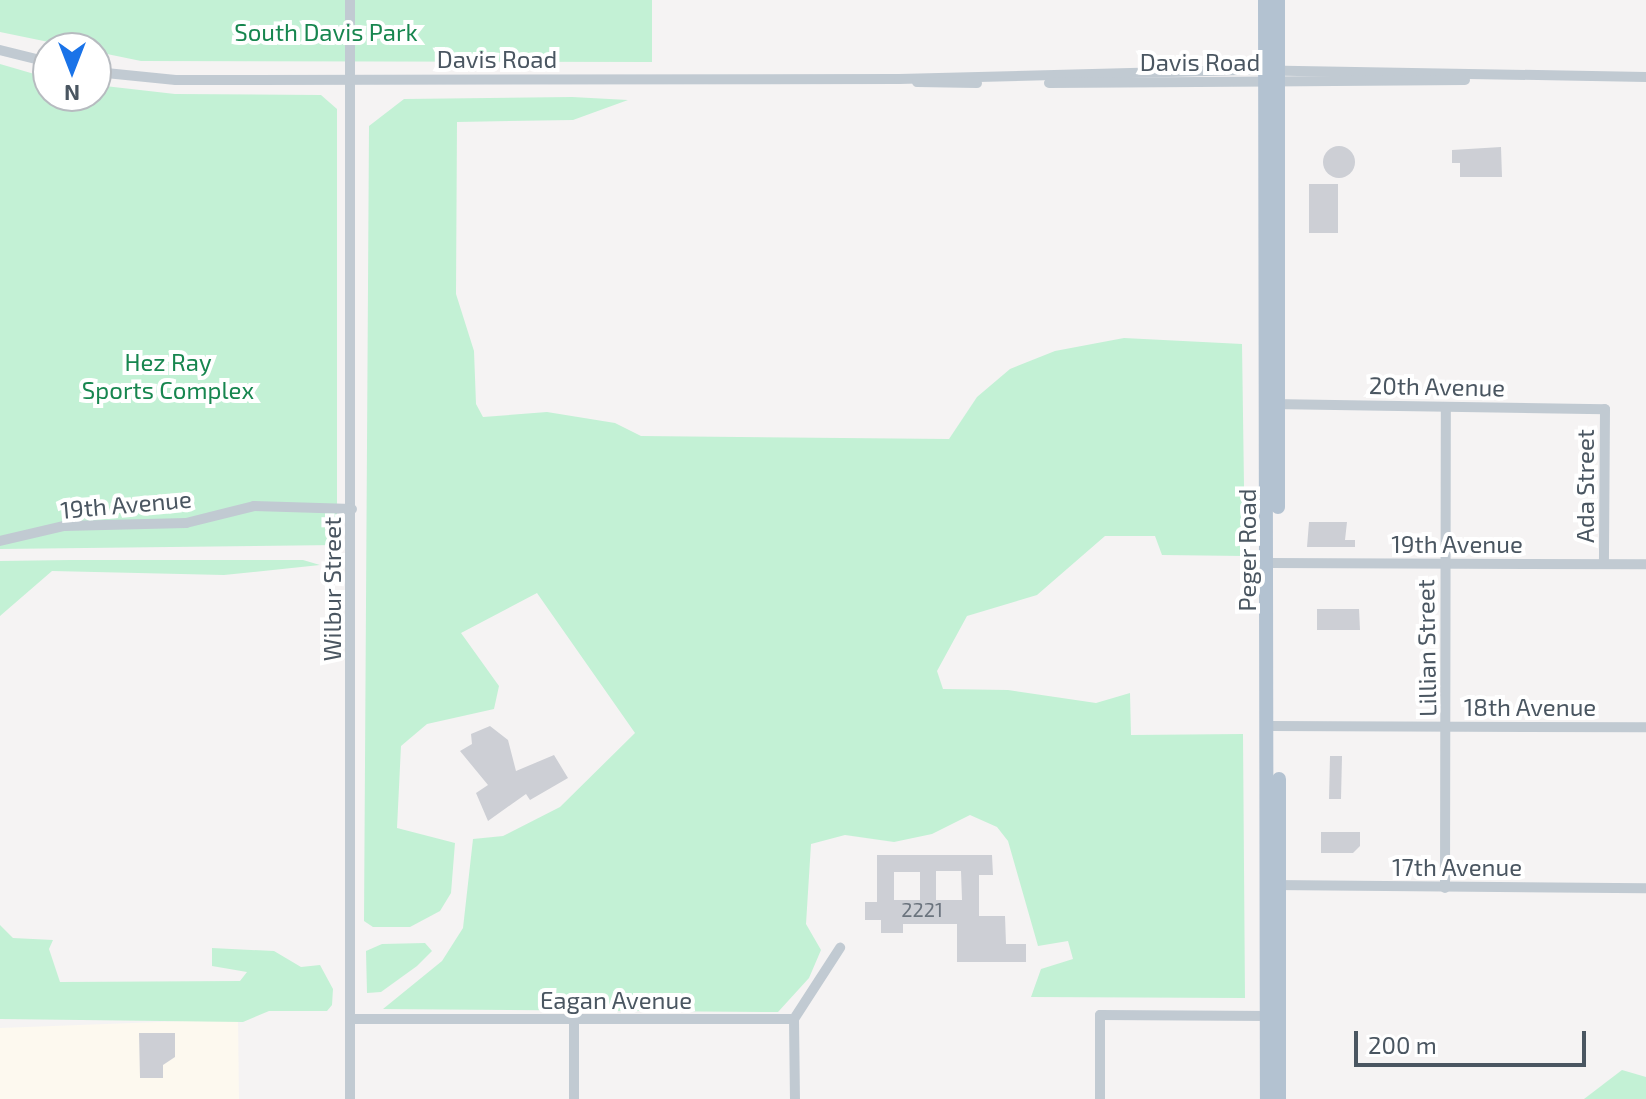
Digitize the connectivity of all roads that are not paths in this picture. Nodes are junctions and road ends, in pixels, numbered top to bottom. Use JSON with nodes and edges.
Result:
{"nodes":[{"id":1,"x":350,"y":0,"type":"edge"},
{"id":2,"x":1265,"y":0,"type":"edge"},
{"id":3,"x":1278,"y":0,"type":"edge"},
{"id":4,"x":0,"y":50,"type":"edge"},
{"id":5,"x":32,"y":58,"type":"edge"},
{"id":6,"x":112,"y":74,"type":"edge"},
{"id":7,"x":1271,"y":76,"type":"junction"},
{"id":8,"x":1646,"y":77,"type":"edge"},
{"id":9,"x":351,"y":79,"type":"junction"},
{"id":10,"x":1272,"y":404,"type":"junction"},
{"id":11,"x":1446,"y":407,"type":"junction"},
{"id":12,"x":1605,"y":409,"type":"joint"},
{"id":13,"x":352,"y":509,"type":"junction"},
{"id":14,"x":0,"y":541,"type":"edge"},
{"id":15,"x":1273,"y":563,"type":"junction"},
{"id":16,"x":1445,"y":564,"type":"junction"},
{"id":17,"x":1604,"y":564,"type":"junction"},
{"id":18,"x":1646,"y":564,"type":"edge"},
{"id":19,"x":1274,"y":726,"type":"junction"},
{"id":20,"x":1447,"y":727,"type":"junction"},
{"id":21,"x":1646,"y":727,"type":"edge"},
{"id":22,"x":1273,"y":885,"type":"junction"},
{"id":23,"x":1445,"y":888,"type":"junction"},
{"id":24,"x":1646,"y":888,"type":"edge"},
{"id":25,"x":840,"y":948,"type":"dead end"},
{"id":26,"x":1273,"y":1016,"type":"junction"},
{"id":27,"x":352,"y":1019,"type":"junction"},
{"id":28,"x":794,"y":1019,"type":"junction"},
{"id":29,"x":574,"y":1020,"type":"junction"},
{"id":30,"x":350,"y":1099,"type":"edge"},
{"id":31,"x":574,"y":1099,"type":"edge"},
{"id":32,"x":795,"y":1099,"type":"edge"},
{"id":33,"x":1100,"y":1099,"type":"edge"},
{"id":34,"x":1267,"y":1099,"type":"edge"},
{"id":35,"x":1279,"y":1099,"type":"edge"}],
"edges":[{"from":1,"to":9,"type":"street","name":"Wilbur Street"},
{"from":2,"to":7,"type":"main road","name":"Peger Road"},
{"from":3,"to":7,"type":"main road","name":"Peger Road"},
{"from":4,"to":5,"type":"street"},
{"from":6,"to":9,"type":"street","name":"Davis Road"},
{"from":7,"to":8,"type":"street","name":"Davis Road"},
{"from":7,"to":9,"type":"street","name":"Davis Road"},
{"from":7,"to":10,"type":"main road","name":"Peger Road"},
{"from":9,"to":13,"type":"street","name":"Wilbur Street"},
{"from":10,"to":11,"type":"street","name":"20th Avenue"},
{"from":10,"to":15,"type":"main road","name":"Peger Road"},
{"from":11,"to":12,"type":"street","name":"20th Avenue"},
{"from":11,"to":16,"type":"street","name":"Lillian Street"},
{"from":12,"to":17,"type":"street","name":"Ada Street"},
{"from":13,"to":14,"type":"street","name":"19th Avenue"},
{"from":13,"to":27,"type":"street","name":"Wilbur Street"},
{"from":15,"to":16,"type":"street","name":"19th Avenue"},
{"from":15,"to":19,"type":"main road","name":"Peger Road"},
{"from":16,"to":17,"type":"street","name":"19th Avenue"},
{"from":16,"to":20,"type":"street","name":"Lillian Street"},
{"from":17,"to":18,"type":"street","name":"19th Avenue"},
{"from":19,"to":20,"type":"street","name":"18th Avenue"},
{"from":19,"to":22,"type":"main road","name":"Peger Road"},
{"from":20,"to":21,"type":"street","name":"18th Avenue"},
{"from":20,"to":23,"type":"street","name":"Lillian Street"},
{"from":22,"to":23,"type":"street","name":"17th Avenue"},
{"from":22,"to":26,"type":"main road","name":"Peger Road"},
{"from":23,"to":24,"type":"street","name":"17th Avenue"},
{"from":25,"to":28,"type":"street"},
{"from":26,"to":33,"type":"street"},
{"from":26,"to":34,"type":"main road","name":"Peger Road"},
{"from":26,"to":35,"type":"main road","name":"Peger Road"},
{"from":27,"to":29,"type":"street","name":"Eagan Avenue"},
{"from":27,"to":30,"type":"street","name":"Wilbur Street"},
{"from":28,"to":29,"type":"street","name":"Eagan Avenue"},
{"from":28,"to":32,"type":"street"},
{"from":29,"to":31,"type":"street"}]}
